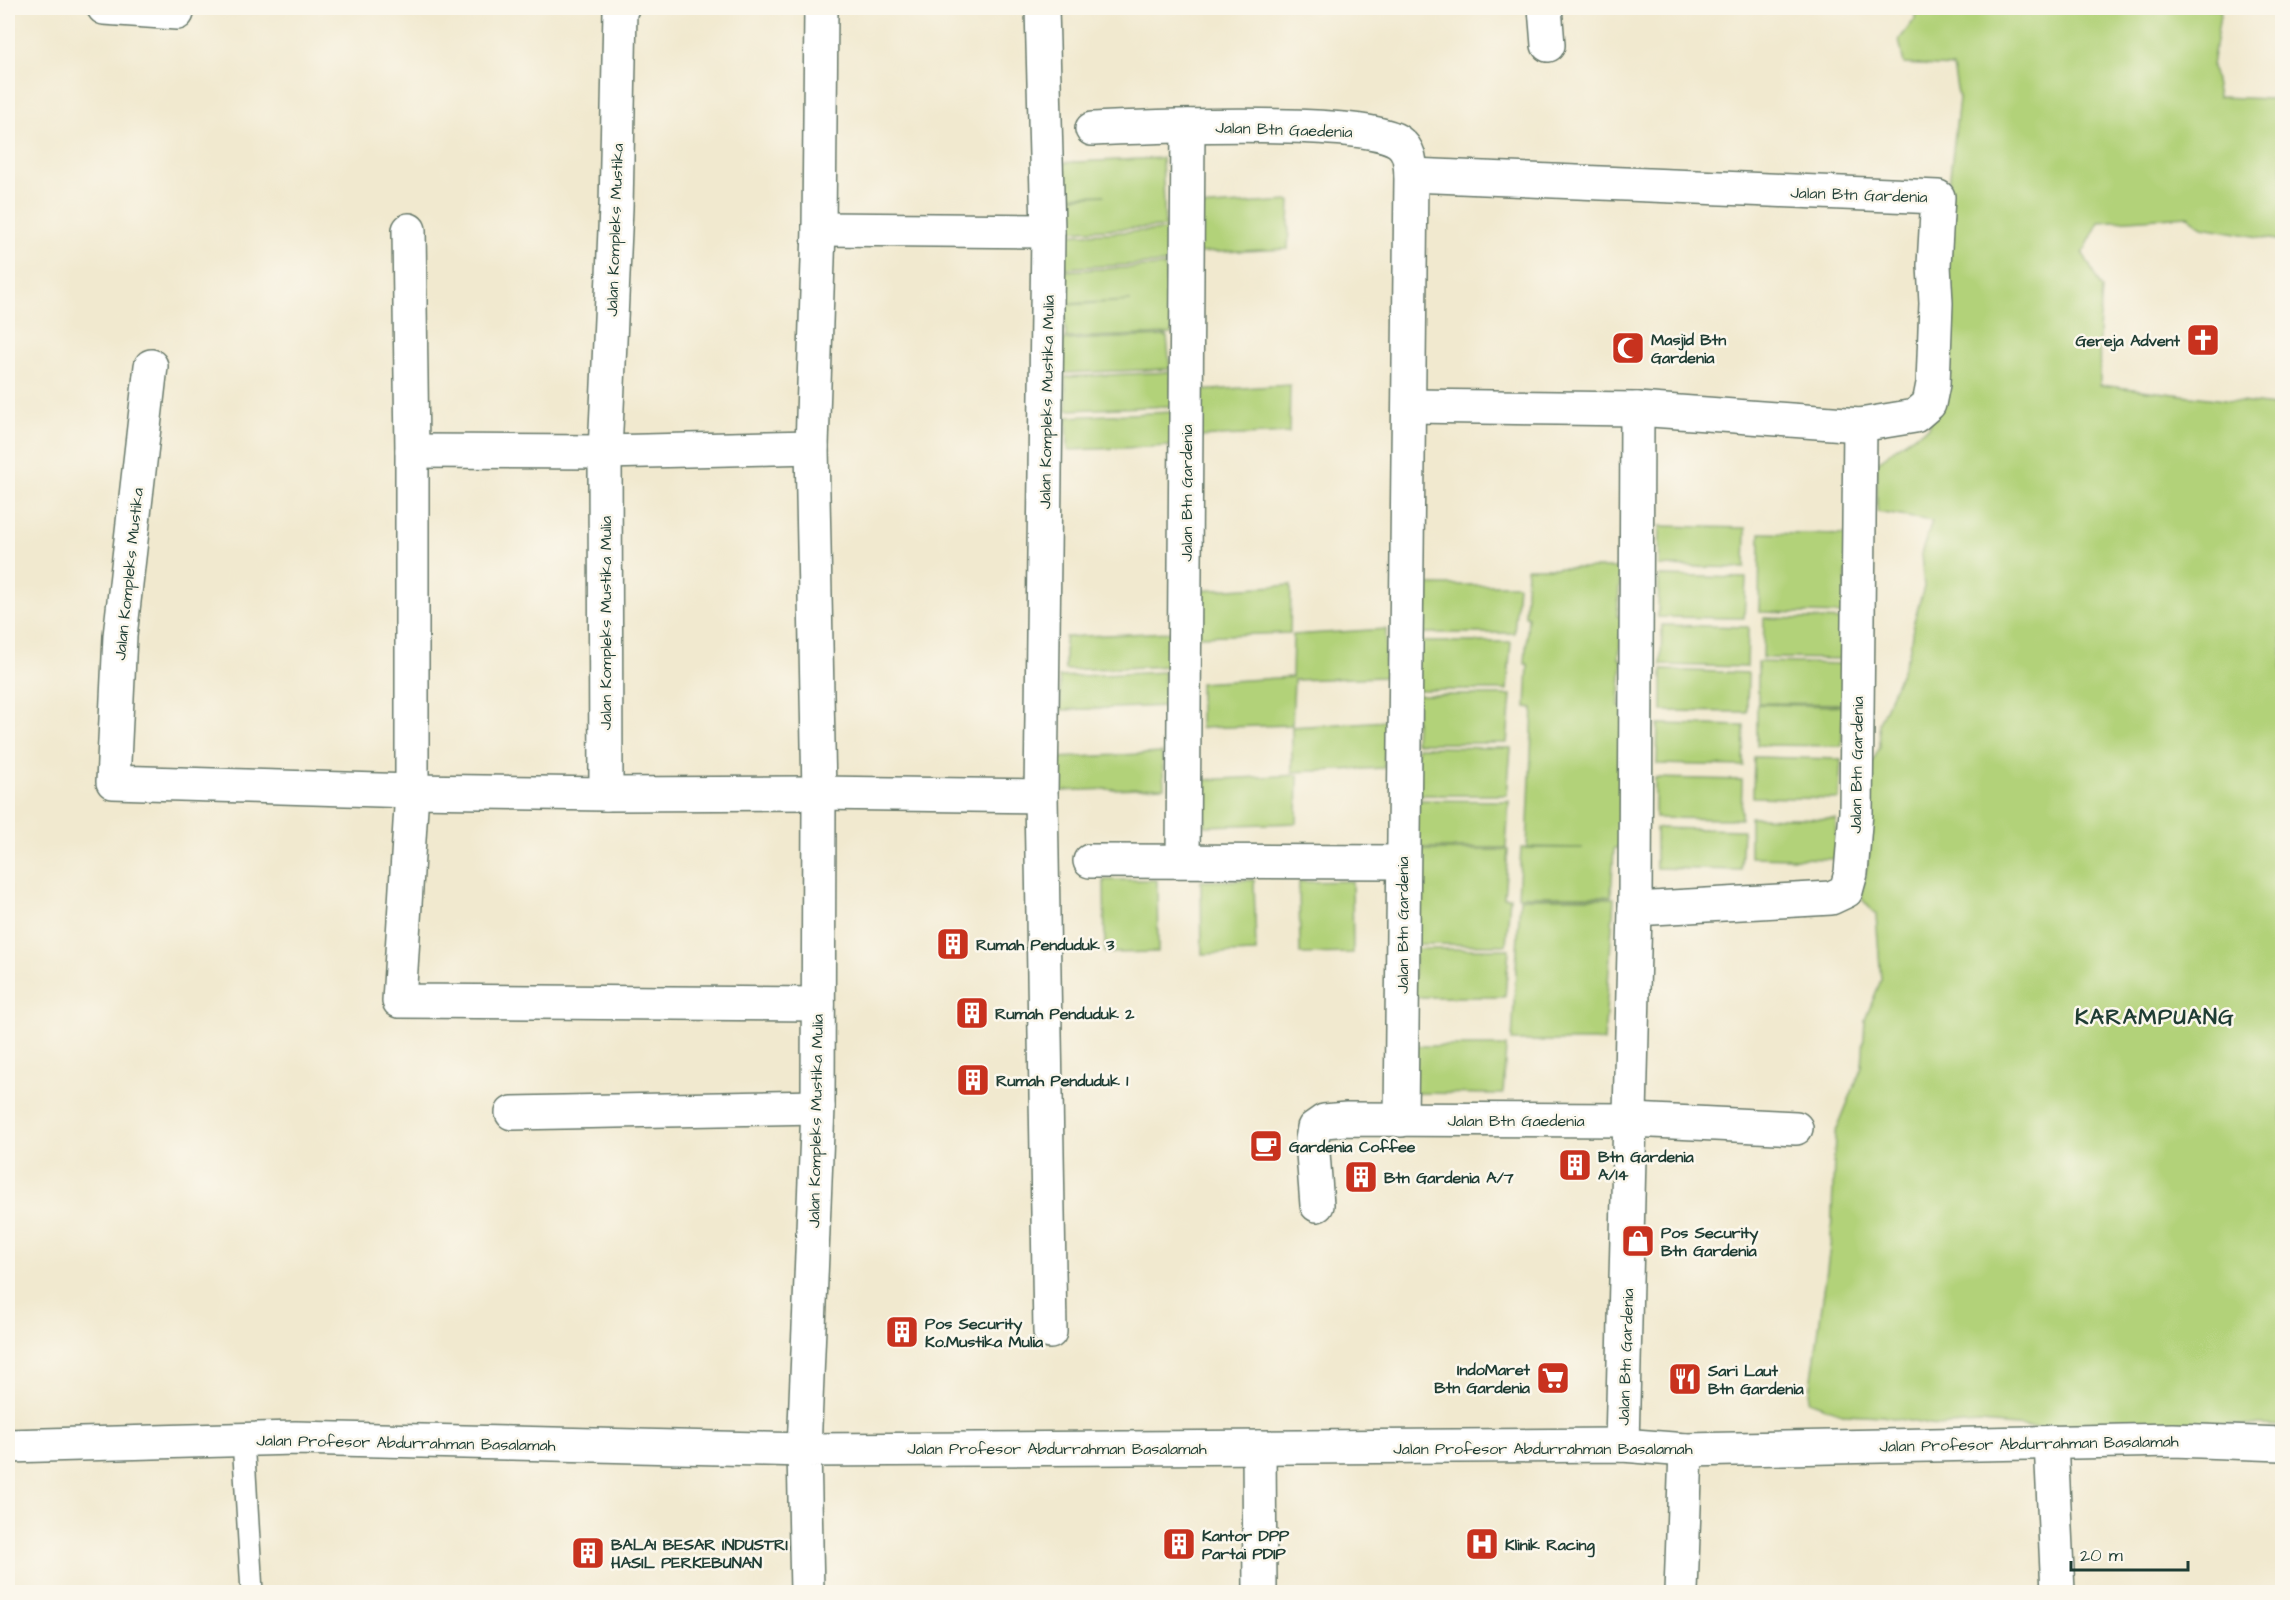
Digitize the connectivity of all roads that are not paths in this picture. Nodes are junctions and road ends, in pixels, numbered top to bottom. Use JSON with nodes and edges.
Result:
{"nodes":[{"id":1,"x":104,"y":8,"type":"edge"},
{"id":2,"x":618,"y":8,"type":"edge"},
{"id":3,"x":821,"y":8,"type":"edge"},
{"id":4,"x":1041,"y":8,"type":"edge"},
{"id":5,"x":1545,"y":8,"type":"edge"},
{"id":6,"x":177,"y":13,"type":"dead end"},
{"id":7,"x":1548,"y":45,"type":"dead end"},
{"id":8,"x":1188,"y":126,"type":"junction"},
{"id":9,"x":1092,"y":129,"type":"dead end"},
{"id":10,"x":1410,"y":164,"type":"junction"},
{"id":11,"x":819,"y":229,"type":"junction"},
{"id":12,"x":409,"y":230,"type":"dead end"},
{"id":13,"x":1048,"y":231,"type":"junction"},
{"id":14,"x":151,"y":366,"type":"dead end"},
{"id":15,"x":1410,"y":406,"type":"junction"},
{"id":16,"x":1637,"y":409,"type":"junction"},
{"id":17,"x":1860,"y":425,"type":"junction"},
{"id":18,"x":812,"y":447,"type":"junction"},
{"id":19,"x":412,"y":451,"type":"junction"},
{"id":20,"x":604,"y":452,"type":"junction"},
{"id":21,"x":412,"y":791,"type":"junction"},
{"id":22,"x":819,"y":793,"type":"junction"},
{"id":23,"x":606,"y":794,"type":"junction"},
{"id":24,"x":1041,"y":796,"type":"junction"},
{"id":25,"x":1183,"y":860,"type":"junction"},
{"id":26,"x":1090,"y":861,"type":"dead end"},
{"id":27,"x":1402,"y":862,"type":"junction"},
{"id":28,"x":1635,"y":909,"type":"junction"},
{"id":29,"x":818,"y":1004,"type":"junction"},
{"id":30,"x":818,"y":1107,"type":"junction"},
{"id":31,"x":512,"y":1113,"type":"dead end"},
{"id":32,"x":1401,"y":1120,"type":"junction"},
{"id":33,"x":1632,"y":1120,"type":"junction"},
{"id":34,"x":1796,"y":1128,"type":"dead end"},
{"id":35,"x":1317,"y":1205,"type":"dead end"},
{"id":36,"x":1050,"y":1332,"type":"dead end"},
{"id":37,"x":243,"y":1439,"type":"junction"},
{"id":38,"x":2051,"y":1442,"type":"junction"},
{"id":39,"x":2283,"y":1444,"type":"edge"},
{"id":40,"x":1622,"y":1445,"type":"junction"},
{"id":41,"x":8,"y":1446,"type":"edge"},
{"id":42,"x":1259,"y":1447,"type":"junction"},
{"id":43,"x":1686,"y":1449,"type":"junction"},
{"id":44,"x":804,"y":1450,"type":"junction"},
{"id":45,"x":252,"y":1593,"type":"edge"},
{"id":46,"x":807,"y":1593,"type":"edge"},
{"id":47,"x":1260,"y":1593,"type":"edge"},
{"id":48,"x":1681,"y":1593,"type":"edge"},
{"id":49,"x":2058,"y":1593,"type":"edge"}],
"edges":[{"from":1,"to":6,"type":"street"},
{"from":2,"to":20,"type":"street","name":"Jalan Kompleks Mustika"},
{"from":3,"to":11,"type":"street","name":"Jalan Kompleks Mustika Mulia"},
{"from":4,"to":13,"type":"street","name":"Jalan Kompleks Mustika Mulia"},
{"from":5,"to":7,"type":"street"},
{"from":8,"to":9,"type":"street","name":"Jalan Btn Gaedenia"},
{"from":8,"to":10,"type":"street","name":"Jalan Btn Gaedenia"},
{"from":8,"to":25,"type":"street","name":"Jalan Btn Gardenia"},
{"from":10,"to":15,"type":"street","name":"Jalan Btn Gardenia"},
{"from":10,"to":17,"type":"street","name":"Jalan Btn Gardenia"},
{"from":11,"to":13,"type":"street"},
{"from":11,"to":18,"type":"street","name":"Jalan Kompleks Mustika Mulia"},
{"from":12,"to":19,"type":"street"},
{"from":13,"to":24,"type":"street","name":"Jalan Kompleks Mustika Mulia"},
{"from":14,"to":21,"type":"street","name":"Jalan Kompleks Mustika"},
{"from":15,"to":16,"type":"street","name":"Jalan Btn Gardenia"},
{"from":15,"to":27,"type":"street","name":"Jalan Btn Gardenia"},
{"from":16,"to":17,"type":"street","name":"Jalan Btn Gardenia"},
{"from":16,"to":28,"type":"street","name":"Jalan Btn Gardenia"},
{"from":17,"to":28,"type":"street","name":"Jalan Btn Gardenia"},
{"from":18,"to":20,"type":"street"},
{"from":18,"to":22,"type":"street","name":"Jalan Kompleks Mustika Mulia"},
{"from":19,"to":20,"type":"street"},
{"from":19,"to":21,"type":"street"},
{"from":20,"to":23,"type":"street","name":"Jalan Kompleks Mustika Mulia"},
{"from":21,"to":23,"type":"street"},
{"from":21,"to":29,"type":"street"},
{"from":22,"to":23,"type":"street"},
{"from":22,"to":24,"type":"street"},
{"from":22,"to":29,"type":"street","name":"Jalan Kompleks Mustika Mulia"},
{"from":24,"to":36,"type":"street","name":"Jalan Kompleks Mustika Mulia"},
{"from":25,"to":26,"type":"street"},
{"from":25,"to":27,"type":"street"},
{"from":27,"to":32,"type":"street","name":"Jalan Btn Gardenia"},
{"from":28,"to":33,"type":"street","name":"Jalan Btn Gardenia"},
{"from":29,"to":30,"type":"street","name":"Jalan Kompleks Mustika Mulia"},
{"from":30,"to":31,"type":"street"},
{"from":30,"to":44,"type":"street","name":"Jalan Kompleks Mustika Mulia"},
{"from":32,"to":33,"type":"street","name":"Jalan Btn Gaedenia"},
{"from":32,"to":35,"type":"street","name":"Jalan Btn Gaedenia"},
{"from":33,"to":34,"type":"street","name":"Jalan Btn Gaedenia"},
{"from":33,"to":40,"type":"street","name":"Jalan Btn Gardenia"},
{"from":37,"to":41,"type":"street","name":"Jalan Profesor Abdurrahman Basalamah"},
{"from":37,"to":44,"type":"street","name":"Jalan Profesor Abdurrahman Basalamah"},
{"from":37,"to":45,"type":"lane"},
{"from":38,"to":39,"type":"street","name":"Jalan Profesor Abdurrahman Basalamah"},
{"from":38,"to":43,"type":"street","name":"Jalan Profesor Abdurrahman Basalamah"},
{"from":38,"to":49,"type":"street"},
{"from":40,"to":42,"type":"street","name":"Jalan Profesor Abdurrahman Basalamah"},
{"from":40,"to":43,"type":"street","name":"Jalan Profesor Abdurrahman Basalamah"},
{"from":42,"to":44,"type":"street","name":"Jalan Profesor Abdurrahman Basalamah"},
{"from":42,"to":47,"type":"street"},
{"from":43,"to":48,"type":"street"},
{"from":44,"to":46,"type":"street"}]}
